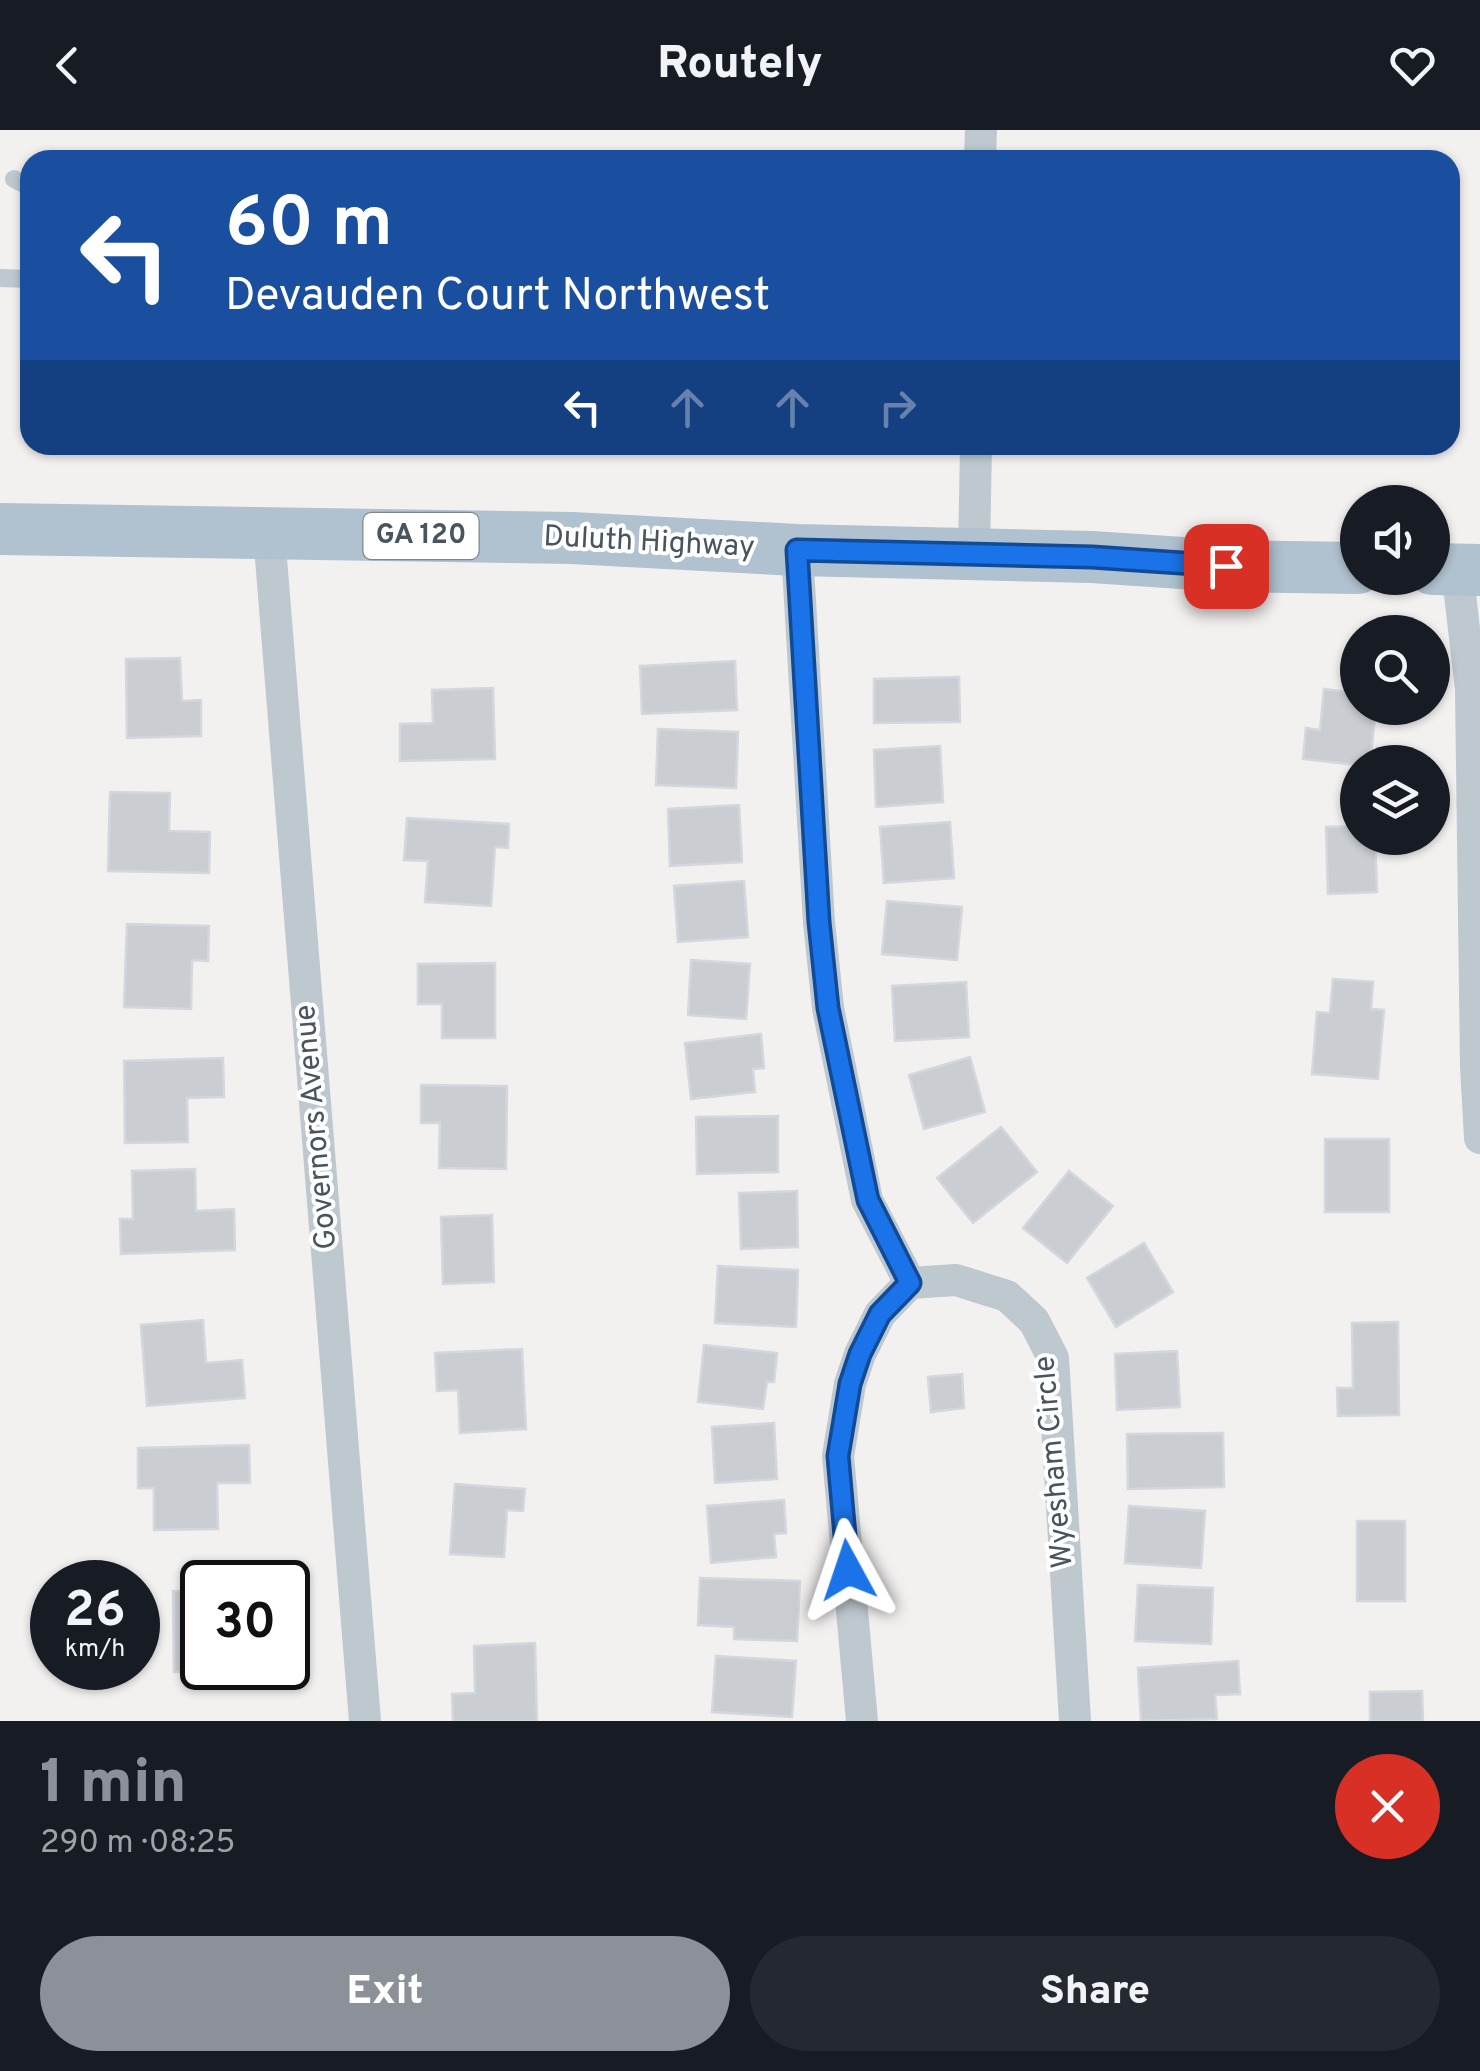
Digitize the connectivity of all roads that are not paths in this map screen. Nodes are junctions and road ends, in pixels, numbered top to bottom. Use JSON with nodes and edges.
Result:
{"nodes":[{"id":1,"x":976,"y":455,"type":"edge"},
{"id":2,"x":0,"y":528,"type":"edge"},
{"id":3,"x":270,"y":534,"type":"junction"},
{"id":4,"x":797,"y":550,"type":"junction"},
{"id":5,"x":974,"y":554,"type":"junction"},
{"id":6,"x":1340,"y":568,"type":"edge"},
{"id":7,"x":1457,"y":569,"type":"edge"},
{"id":8,"x":1480,"y":1138,"type":"edge"},
{"id":9,"x":910,"y":1283,"type":"junction"},
{"id":10,"x":364,"y":1721,"type":"edge"},
{"id":11,"x":862,"y":1721,"type":"edge"},
{"id":12,"x":1075,"y":1721,"type":"edge"}],
"edges":[{"from":1,"to":5,"type":"street"},
{"from":2,"to":3,"type":"main road","name":"Duluth Highway","number":"GA 120"},
{"from":3,"to":4,"type":"main road","name":"Duluth Highway","number":"GA 120"},
{"from":3,"to":10,"type":"street","name":"Governors Avenue"},
{"from":4,"to":5,"type":"main road","name":"Duluth Highway","number":"GA 120"},
{"from":4,"to":9,"type":"street"},
{"from":5,"to":6,"type":"main road","name":"Duluth Highway","number":"GA 120"},
{"from":7,"to":8,"type":"street"},
{"from":9,"to":11,"type":"street"},
{"from":9,"to":12,"type":"street","name":"Wyesham Circle"}]}
